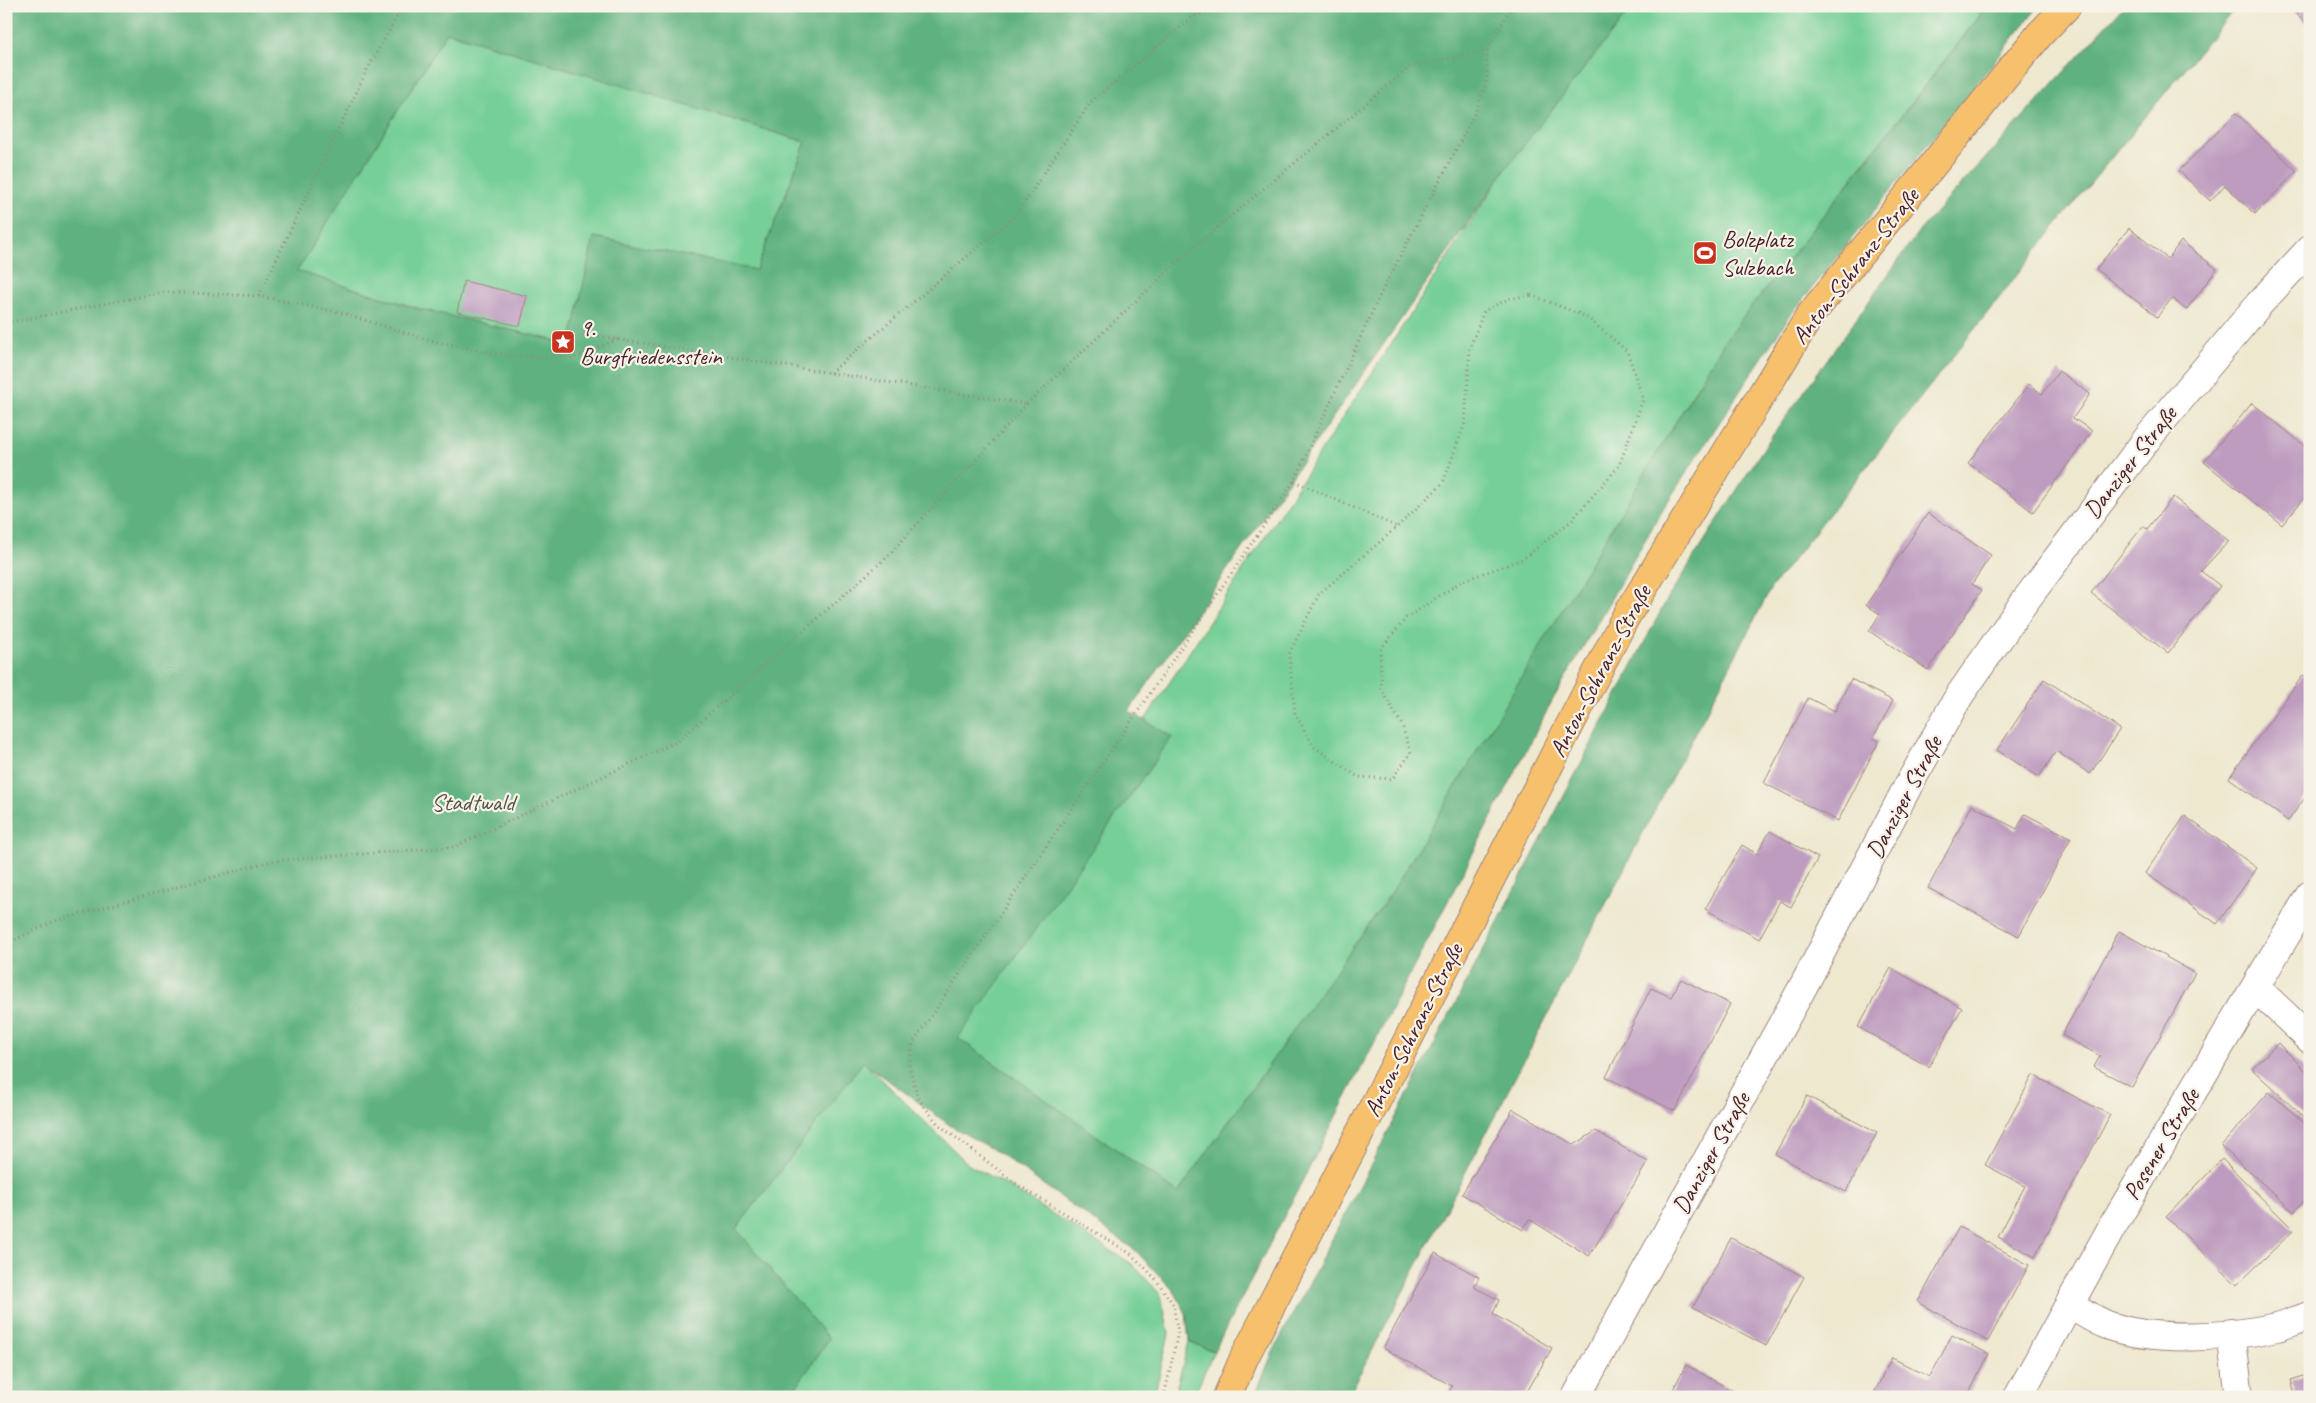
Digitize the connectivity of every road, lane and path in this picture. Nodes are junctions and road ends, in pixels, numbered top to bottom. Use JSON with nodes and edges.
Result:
{"nodes":[{"id":1,"x":403,"y":6,"type":"edge"},
{"id":2,"x":1228,"y":6,"type":"edge"},
{"id":3,"x":1512,"y":6,"type":"edge"},
{"id":4,"x":2068,"y":6,"type":"edge"},
{"id":5,"x":1487,"y":50,"type":"junction"},
{"id":6,"x":2310,"y":249,"type":"edge"},
{"id":7,"x":259,"y":296,"type":"junction"},
{"id":8,"x":6,"y":323,"type":"edge"},
{"id":9,"x":584,"y":334,"type":"dead end"},
{"id":10,"x":618,"y":339,"type":"junction"},
{"id":11,"x":830,"y":373,"type":"junction"},
{"id":12,"x":1027,"y":404,"type":"junction"},
{"id":13,"x":1294,"y":481,"type":"junction"},
{"id":14,"x":1397,"y":527,"type":"junction"},
{"id":15,"x":2310,"y":896,"type":"edge"},
{"id":16,"x":6,"y":944,"type":"edge"},
{"id":17,"x":2255,"y":987,"type":"junction"},
{"id":18,"x":2310,"y":1039,"type":"edge"},
{"id":19,"x":2070,"y":1305,"type":"junction"},
{"id":20,"x":2310,"y":1316,"type":"edge"},
{"id":21,"x":2231,"y":1334,"type":"junction"},
{"id":22,"x":1164,"y":1397,"type":"edge"},
{"id":23,"x":1227,"y":1397,"type":"edge"},
{"id":24,"x":1576,"y":1397,"type":"edge"},
{"id":25,"x":2018,"y":1397,"type":"edge"},
{"id":26,"x":2240,"y":1397,"type":"edge"}],
"edges":[{"from":1,"to":7,"type":"path"},
{"from":2,"to":11,"type":"path"},
{"from":3,"to":5,"type":"path"},
{"from":4,"to":23,"type":"main road","name":"Anton-Schranz-Straße"},
{"from":5,"to":12,"type":"path"},
{"from":5,"to":13,"type":"path"},
{"from":6,"to":24,"type":"street","name":"Danziger Straße"},
{"from":7,"to":8,"type":"path"},
{"from":7,"to":10,"type":"path"},
{"from":9,"to":10,"type":"path"},
{"from":10,"to":11,"type":"path"},
{"from":11,"to":12,"type":"path"},
{"from":12,"to":16,"type":"path"},
{"from":13,"to":14,"type":"path"},
{"from":13,"to":22,"type":"path"},
{"from":14,"to":14,"type":"path"},
{"from":15,"to":17,"type":"street","name":"Posener Straße"},
{"from":17,"to":18,"type":"street"},
{"from":17,"to":19,"type":"street","name":"Posener Straße"},
{"from":19,"to":21,"type":"street"},
{"from":19,"to":25,"type":"street","name":"Posener Straße"},
{"from":20,"to":21,"type":"street"},
{"from":21,"to":26,"type":"street"}]}
